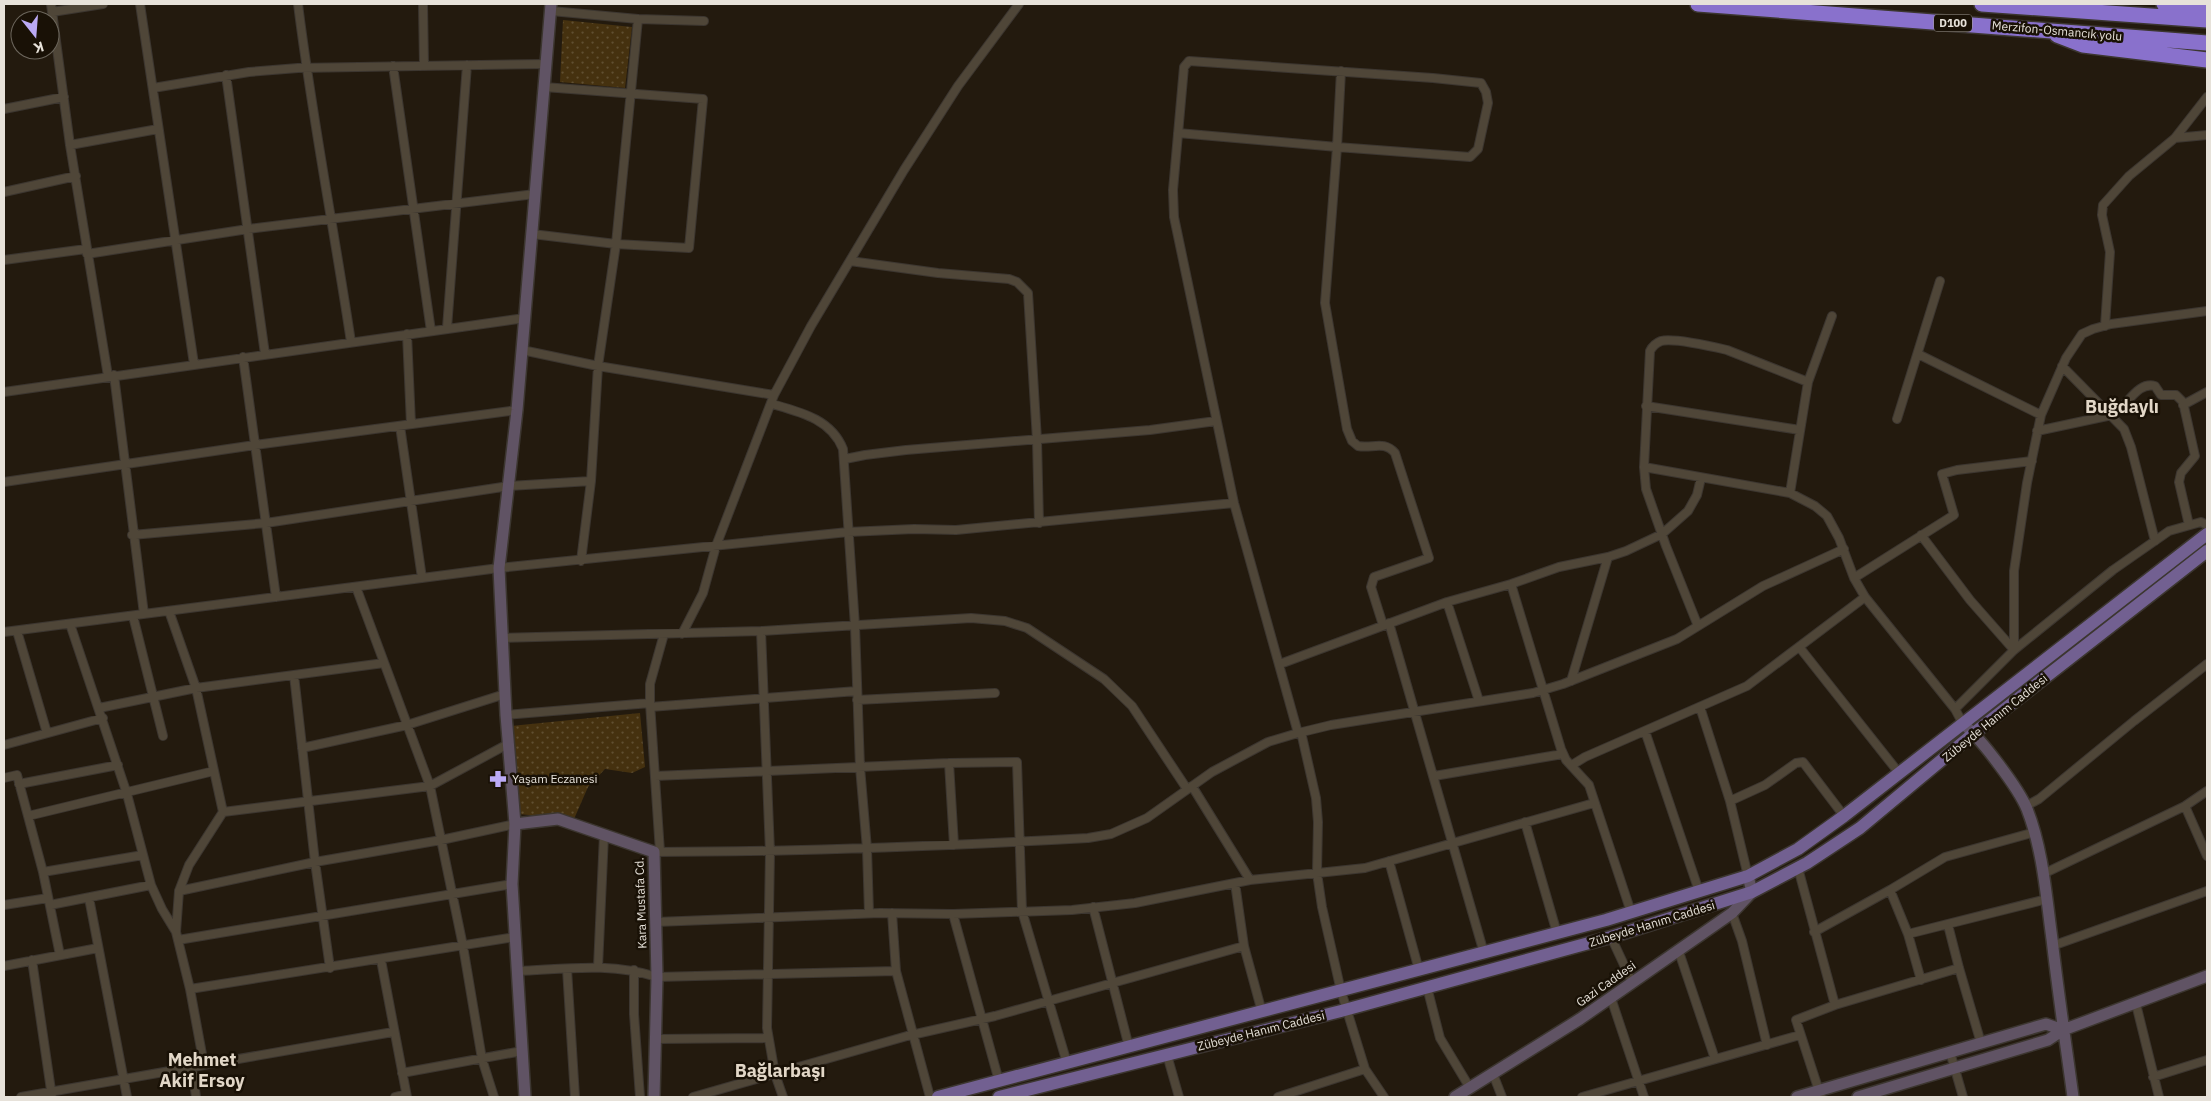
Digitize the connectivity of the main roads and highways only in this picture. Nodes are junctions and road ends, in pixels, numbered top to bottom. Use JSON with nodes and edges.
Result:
{"nodes":[{"id":1,"x":1698,"y":4,"type":"edge"},
{"id":2,"x":1982,"y":4,"type":"edge"},
{"id":3,"x":2164,"y":4,"type":"edge"},
{"id":4,"x":2046,"y":6,"type":"edge"},
{"id":5,"x":2207,"y":8,"type":"edge"},
{"id":6,"x":2207,"y":20,"type":"edge"},
{"id":7,"x":2042,"y":29,"type":"junction"},
{"id":8,"x":2207,"y":43,"type":"edge"},
{"id":9,"x":2207,"y":60,"type":"edge"},
{"id":10,"x":2207,"y":534,"type":"edge"},
{"id":11,"x":2207,"y":551,"type":"edge"},
{"id":12,"x":938,"y":1097,"type":"edge"},
{"id":13,"x":999,"y":1097,"type":"edge"}],
"edges":[{"from":1,"to":7,"type":"highway","name":"Merzifon-Osmancık yolu","number":"D100"},
{"from":2,"to":4,"type":"highway","name":"Merzifon-Osmancık yolu","number":"D100"},
{"from":3,"to":5,"type":"highway"},
{"from":4,"to":6,"type":"highway","name":"Merzifon-Osmancık yolu","number":"D100"},
{"from":7,"to":8,"type":"highway","name":"Merzifon-Osmancık yolu","number":"D100"},
{"from":7,"to":9,"type":"highway"},
{"from":10,"to":12,"type":"main road"},
{"from":11,"to":13,"type":"main road","name":"Zübeyde Hanım Caddesi"}]}
